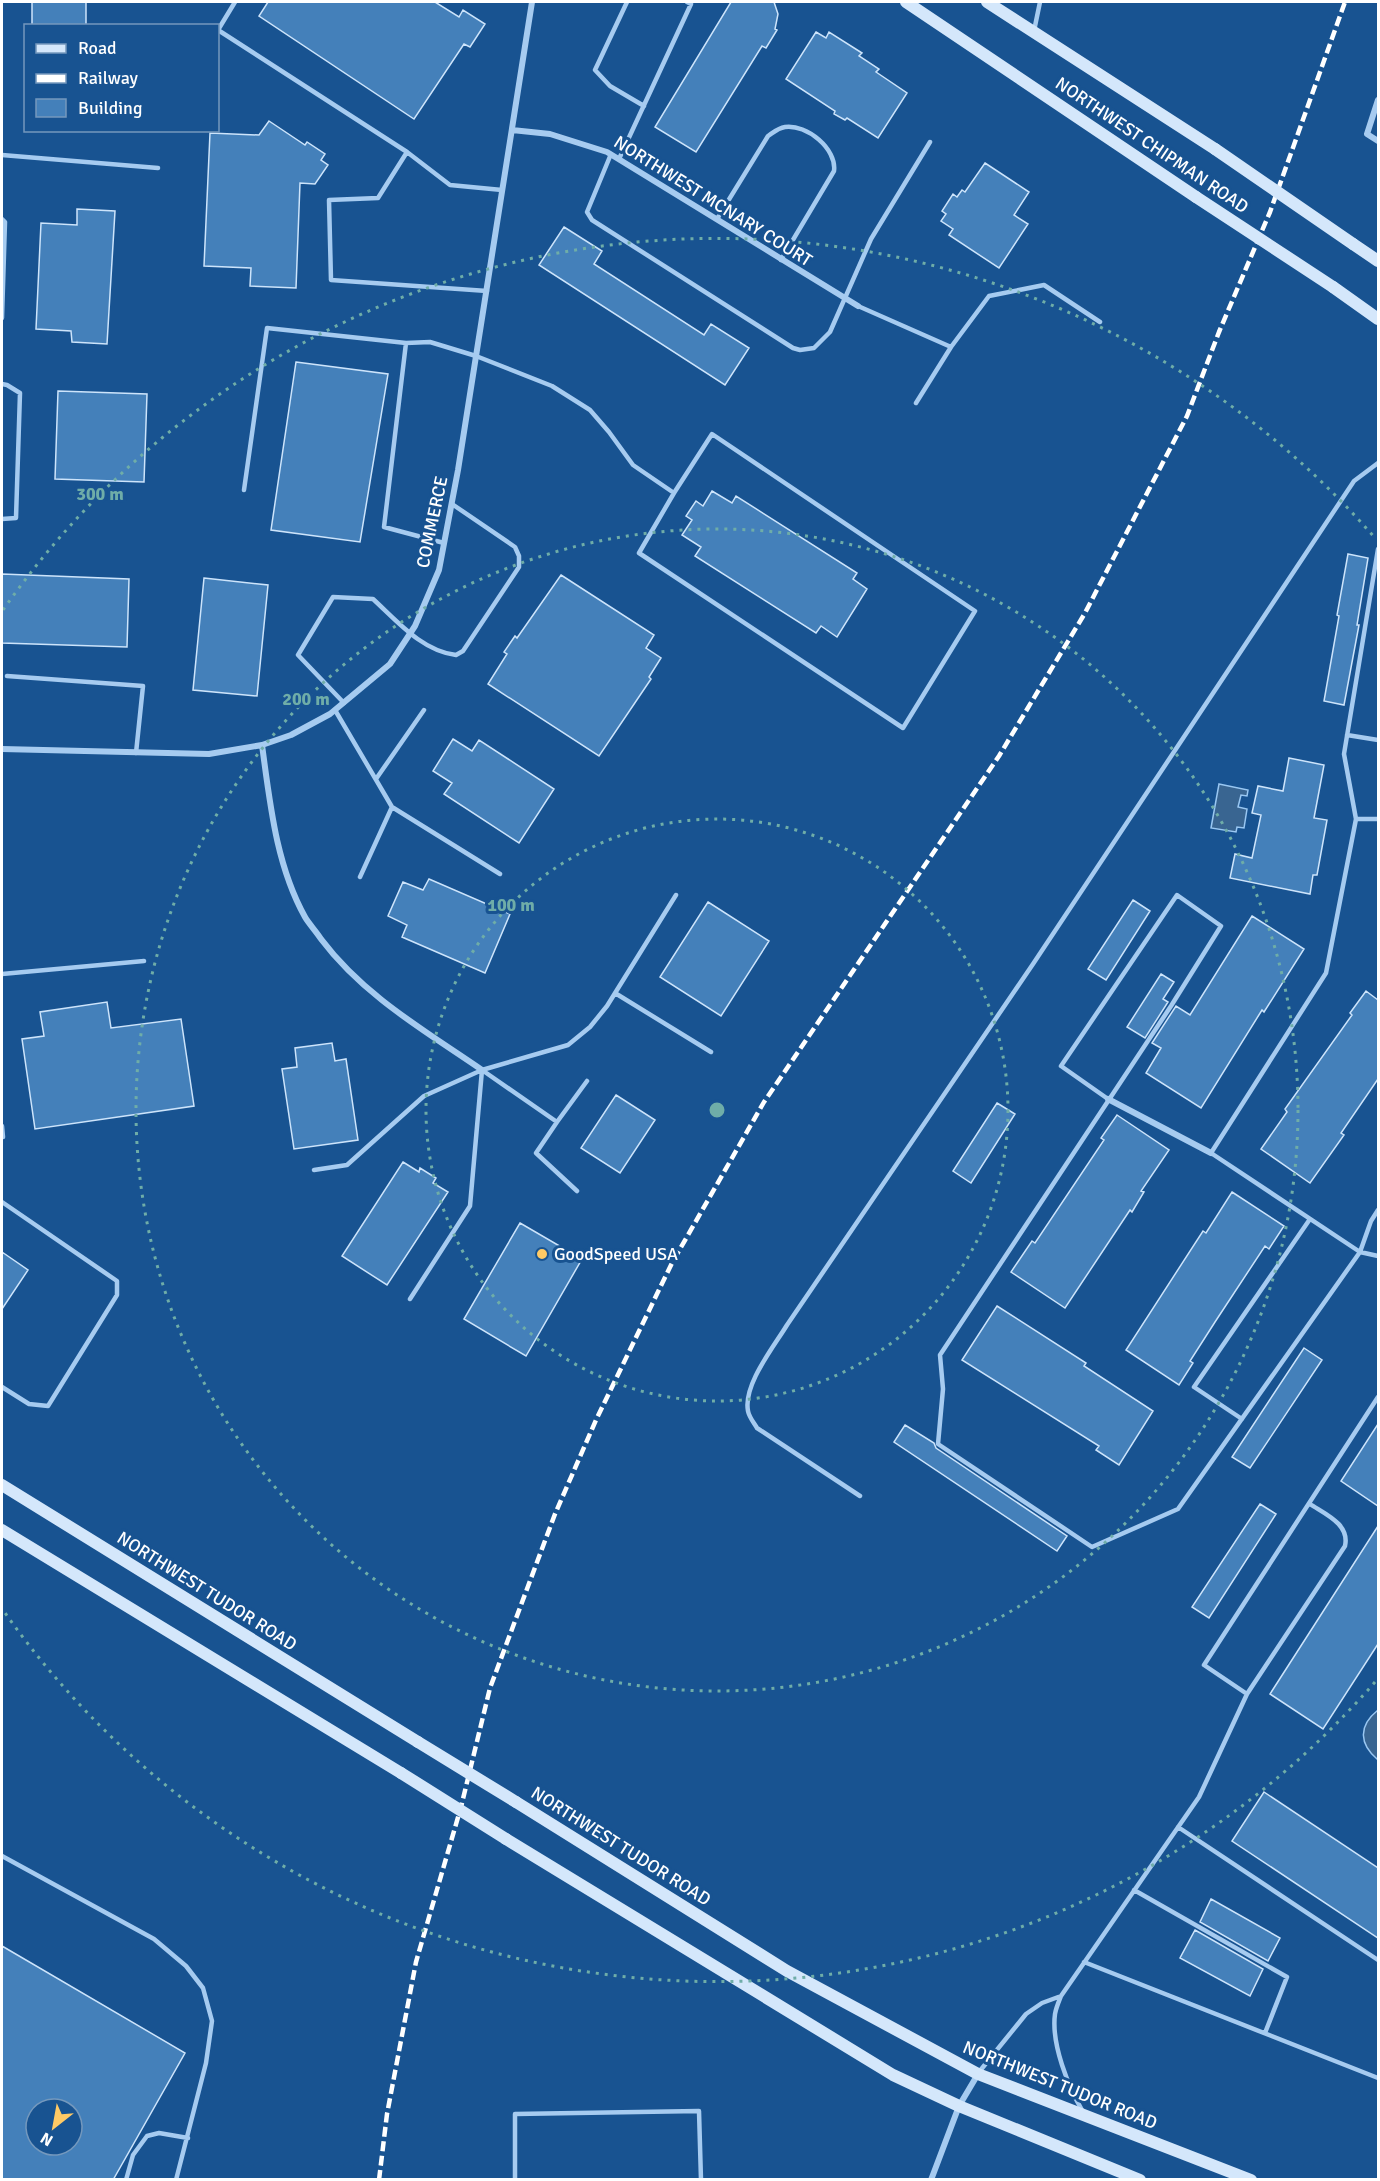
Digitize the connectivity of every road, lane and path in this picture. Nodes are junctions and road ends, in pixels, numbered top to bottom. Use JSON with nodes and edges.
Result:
{"nodes":[{"id":1,"x":235,"y":2,"type":"edge"},
{"id":2,"x":532,"y":2,"type":"edge"},
{"id":3,"x":627,"y":2,"type":"edge"},
{"id":4,"x":687,"y":2,"type":"edge"},
{"id":5,"x":906,"y":2,"type":"edge"},
{"id":6,"x":987,"y":2,"type":"edge"},
{"id":7,"x":1040,"y":2,"type":"edge"},
{"id":8,"x":219,"y":28,"type":"edge"},
{"id":9,"x":219,"y":31,"type":"edge"},
{"id":10,"x":1034,"y":32,"type":"junction"},
{"id":11,"x":1378,"y":100,"type":"edge"},
{"id":12,"x":644,"y":106,"type":"junction"},
{"id":13,"x":512,"y":130,"type":"junction"},
{"id":14,"x":1378,"y":141,"type":"edge"},
{"id":15,"x":930,"y":142,"type":"dead end"},
{"id":16,"x":407,"y":152,"type":"junction"},
{"id":17,"x":611,"y":154,"type":"junction"},
{"id":18,"x":2,"y":155,"type":"edge"},
{"id":19,"x":619,"y":159,"type":"junction"},
{"id":20,"x":158,"y":168,"type":"dead end"},
{"id":21,"x":502,"y":190,"type":"junction"},
{"id":22,"x":2,"y":219,"type":"edge"},
{"id":23,"x":717,"y":219,"type":"junction"},
{"id":24,"x":781,"y":260,"type":"junction"},
{"id":25,"x":1378,"y":261,"type":"edge"},
{"id":26,"x":486,"y":291,"type":"junction"},
{"id":27,"x":843,"y":299,"type":"junction"},
{"id":28,"x":858,"y":306,"type":"joint"},
{"id":29,"x":2,"y":318,"type":"edge"},
{"id":30,"x":1378,"y":319,"type":"edge"},
{"id":31,"x":1100,"y":322,"type":"dead end"},
{"id":32,"x":406,"y":343,"type":"junction"},
{"id":33,"x":951,"y":347,"type":"junction"},
{"id":34,"x":476,"y":356,"type":"junction"},
{"id":35,"x":2,"y":384,"type":"edge"},
{"id":36,"x":916,"y":404,"type":"dead end"},
{"id":37,"x":1378,"y":463,"type":"edge"},
{"id":38,"x":244,"y":490,"type":"dead end"},
{"id":39,"x":674,"y":493,"type":"junction"},
{"id":40,"x":452,"y":504,"type":"junction"},
{"id":41,"x":2,"y":519,"type":"edge"},
{"id":42,"x":444,"y":543,"type":"junction"},
{"id":43,"x":1378,"y":549,"type":"edge"},
{"id":44,"x":410,"y":634,"type":"junction"},
{"id":45,"x":7,"y":676,"type":"dead end"},
{"id":46,"x":344,"y":703,"type":"junction"},
{"id":47,"x":335,"y":710,"type":"junction"},
{"id":48,"x":424,"y":710,"type":"dead end"},
{"id":49,"x":1347,"y":735,"type":"junction"},
{"id":50,"x":1378,"y":740,"type":"edge"},
{"id":51,"x":262,"y":745,"type":"junction"},
{"id":52,"x":2,"y":749,"type":"edge"},
{"id":53,"x":136,"y":753,"type":"junction"},
{"id":54,"x":376,"y":779,"type":"junction"},
{"id":55,"x":392,"y":807,"type":"junction"},
{"id":56,"x":1356,"y":819,"type":"junction"},
{"id":57,"x":1378,"y":819,"type":"edge"},
{"id":58,"x":500,"y":874,"type":"dead end"},
{"id":59,"x":360,"y":877,"type":"dead end"},
{"id":60,"x":676,"y":895,"type":"dead end"},
{"id":61,"x":144,"y":961,"type":"dead end"},
{"id":62,"x":2,"y":974,"type":"edge"},
{"id":63,"x":615,"y":993,"type":"junction"},
{"id":64,"x":711,"y":1052,"type":"dead end"},
{"id":65,"x":483,"y":1070,"type":"junction"},
{"id":66,"x":587,"y":1081,"type":"dead end"},
{"id":67,"x":1108,"y":1099,"type":"junction"},
{"id":68,"x":557,"y":1122,"type":"junction"},
{"id":69,"x":2,"y":1126,"type":"edge"},
{"id":70,"x":3,"y":1137,"type":"edge"},
{"id":71,"x":1211,"y":1153,"type":"junction"},
{"id":72,"x":314,"y":1170,"type":"dead end"},
{"id":73,"x":577,"y":1191,"type":"dead end"},
{"id":74,"x":2,"y":1202,"type":"edge"},
{"id":75,"x":1378,"y":1210,"type":"edge"},
{"id":76,"x":1310,"y":1219,"type":"junction"},
{"id":77,"x":1360,"y":1252,"type":"junction"},
{"id":78,"x":1378,"y":1256,"type":"edge"},
{"id":79,"x":410,"y":1299,"type":"dead end"},
{"id":80,"x":2,"y":1387,"type":"edge"},
{"id":81,"x":1378,"y":1397,"type":"edge"},
{"id":82,"x":1242,"y":1419,"type":"junction"},
{"id":83,"x":2,"y":1485,"type":"edge"},
{"id":84,"x":860,"y":1496,"type":"dead end"},
{"id":85,"x":1310,"y":1504,"type":"junction"},
{"id":86,"x":2,"y":1530,"type":"edge"},
{"id":87,"x":1247,"y":1694,"type":"junction"},
{"id":88,"x":1178,"y":1827,"type":"junction"},
{"id":89,"x":2,"y":1856,"type":"edge"},
{"id":90,"x":1134,"y":1890,"type":"junction"},
{"id":91,"x":1378,"y":1960,"type":"edge"},
{"id":92,"x":1084,"y":1962,"type":"junction"},
{"id":93,"x":1061,"y":1996,"type":"junction"},
{"id":94,"x":1265,"y":2033,"type":"junction"},
{"id":95,"x":978,"y":2074,"type":"junction"},
{"id":96,"x":1378,"y":2078,"type":"edge"},
{"id":97,"x":959,"y":2106,"type":"junction"},
{"id":98,"x":1084,"y":2115,"type":"junction"},
{"id":99,"x":188,"y":2138,"type":"junction"},
{"id":100,"x":126,"y":2180,"type":"edge"},
{"id":101,"x":176,"y":2180,"type":"edge"},
{"id":102,"x":515,"y":2180,"type":"edge"},
{"id":103,"x":702,"y":2180,"type":"edge"},
{"id":104,"x":931,"y":2180,"type":"edge"},
{"id":105,"x":1140,"y":2180,"type":"edge"},
{"id":106,"x":1251,"y":2180,"type":"edge"}],
"edges":[{"from":1,"to":8,"type":"lane"},
{"from":2,"to":13,"type":"street","name":"COMMERCE"},
{"from":3,"to":12,"type":"lane"},
{"from":4,"to":12,"type":"lane"},
{"from":5,"to":30,"type":"street","name":"NORTHWEST CHIPMAN ROAD","bridge":true},
{"from":6,"to":10,"type":"street","name":"NORTHWEST CHIPMAN ROAD"},
{"from":7,"to":10,"type":"lane"},
{"from":9,"to":16,"type":"lane"},
{"from":10,"to":25,"type":"street","name":"NORTHWEST CHIPMAN ROAD","bridge":true},
{"from":11,"to":14,"type":"street"},
{"from":12,"to":19,"type":"lane"},
{"from":13,"to":17,"type":"street","name":"NORTHWEST MCNARY COURT"},
{"from":13,"to":21,"type":"street","name":"COMMERCE"},
{"from":15,"to":27,"type":"lane"},
{"from":16,"to":21,"type":"lane"},
{"from":16,"to":26,"type":"lane"},
{"from":17,"to":19,"type":"street","name":"NORTHWEST MCNARY COURT"},
{"from":17,"to":27,"type":"lane"},
{"from":18,"to":20,"type":"lane"},
{"from":19,"to":23,"type":"street","name":"NORTHWEST MCNARY COURT"},
{"from":21,"to":26,"type":"street","name":"COMMERCE"},
{"from":22,"to":29,"type":"lane"},
{"from":23,"to":24,"type":"street","name":"NORTHWEST MCNARY COURT"},
{"from":23,"to":24,"type":"lane"},
{"from":24,"to":27,"type":"street","name":"NORTHWEST MCNARY COURT"},
{"from":26,"to":34,"type":"street","name":"COMMERCE"},
{"from":27,"to":28,"type":"street","name":"NORTHWEST MCNARY COURT"},
{"from":28,"to":33,"type":"lane"},
{"from":31,"to":33,"type":"lane"},
{"from":32,"to":34,"type":"lane"},
{"from":32,"to":38,"type":"lane"},
{"from":32,"to":42,"type":"lane"},
{"from":33,"to":36,"type":"lane"},
{"from":34,"to":39,"type":"lane"},
{"from":34,"to":40,"type":"street","name":"COMMERCE"},
{"from":35,"to":41,"type":"lane"},
{"from":37,"to":84,"type":"lane"},
{"from":39,"to":39,"type":"lane"},
{"from":40,"to":42,"type":"street","name":"COMMERCE"},
{"from":40,"to":44,"type":"lane"},
{"from":42,"to":44,"type":"street","name":"COMMERCE"},
{"from":43,"to":49,"type":"lane"},
{"from":44,"to":46,"type":"street","name":"COMMERCE"},
{"from":44,"to":46,"type":"lane"},
{"from":45,"to":53,"type":"lane"},
{"from":46,"to":47,"type":"street","name":"COMMERCE"},
{"from":47,"to":51,"type":"street","name":"COMMERCE"},
{"from":47,"to":54,"type":"lane"},
{"from":48,"to":54,"type":"lane"},
{"from":49,"to":50,"type":"lane"},
{"from":49,"to":56,"type":"lane"},
{"from":51,"to":53,"type":"street","name":"COMMERCE"},
{"from":51,"to":65,"type":"street"},
{"from":52,"to":53,"type":"street","name":"COMMERCE"},
{"from":54,"to":55,"type":"lane"},
{"from":55,"to":58,"type":"lane"},
{"from":55,"to":59,"type":"lane"},
{"from":56,"to":57,"type":"lane"},
{"from":56,"to":71,"type":"lane"},
{"from":60,"to":63,"type":"lane"},
{"from":61,"to":62,"type":"lane"},
{"from":63,"to":64,"type":"lane"},
{"from":63,"to":65,"type":"lane"},
{"from":65,"to":68,"type":"lane"},
{"from":65,"to":72,"type":"lane"},
{"from":65,"to":79,"type":"lane"},
{"from":66,"to":68,"type":"lane"},
{"from":67,"to":67,"type":"lane"},
{"from":67,"to":71,"type":"street"},
{"from":67,"to":82,"type":"lane"},
{"from":68,"to":73,"type":"lane"},
{"from":69,"to":70,"type":"lane"},
{"from":71,"to":76,"type":"lane"},
{"from":74,"to":80,"type":"lane"},
{"from":75,"to":77,"type":"lane"},
{"from":76,"to":77,"type":"lane"},
{"from":76,"to":82,"type":"lane"},
{"from":77,"to":78,"type":"lane"},
{"from":77,"to":82,"type":"lane"},
{"from":81,"to":85,"type":"lane"},
{"from":83,"to":95,"type":"street","name":"NORTHWEST TUDOR ROAD","bridge":true},
{"from":85,"to":87,"type":"lane"},
{"from":85,"to":87,"type":"lane"},
{"from":86,"to":97,"type":"street","bridge":true},
{"from":87,"to":88,"type":"lane"},
{"from":88,"to":90,"type":"lane"},
{"from":88,"to":91,"type":"lane"},
{"from":89,"to":99,"type":"lane"},
{"from":90,"to":92,"type":"lane"},
{"from":90,"to":94,"type":"lane"},
{"from":92,"to":93,"type":"lane"},
{"from":92,"to":94,"type":"lane"},
{"from":93,"to":95,"type":"lane"},
{"from":93,"to":98,"type":"lane"},
{"from":94,"to":96,"type":"lane"},
{"from":95,"to":97,"type":"street"},
{"from":95,"to":98,"type":"street","name":"NORTHWEST TUDOR ROAD"},
{"from":97,"to":104,"type":"street"},
{"from":97,"to":105,"type":"street"},
{"from":98,"to":106,"type":"street","name":"NORTHWEST TUDOR ROAD"},
{"from":99,"to":100,"type":"lane"},
{"from":99,"to":101,"type":"lane"},
{"from":102,"to":103,"type":"lane"}]}
